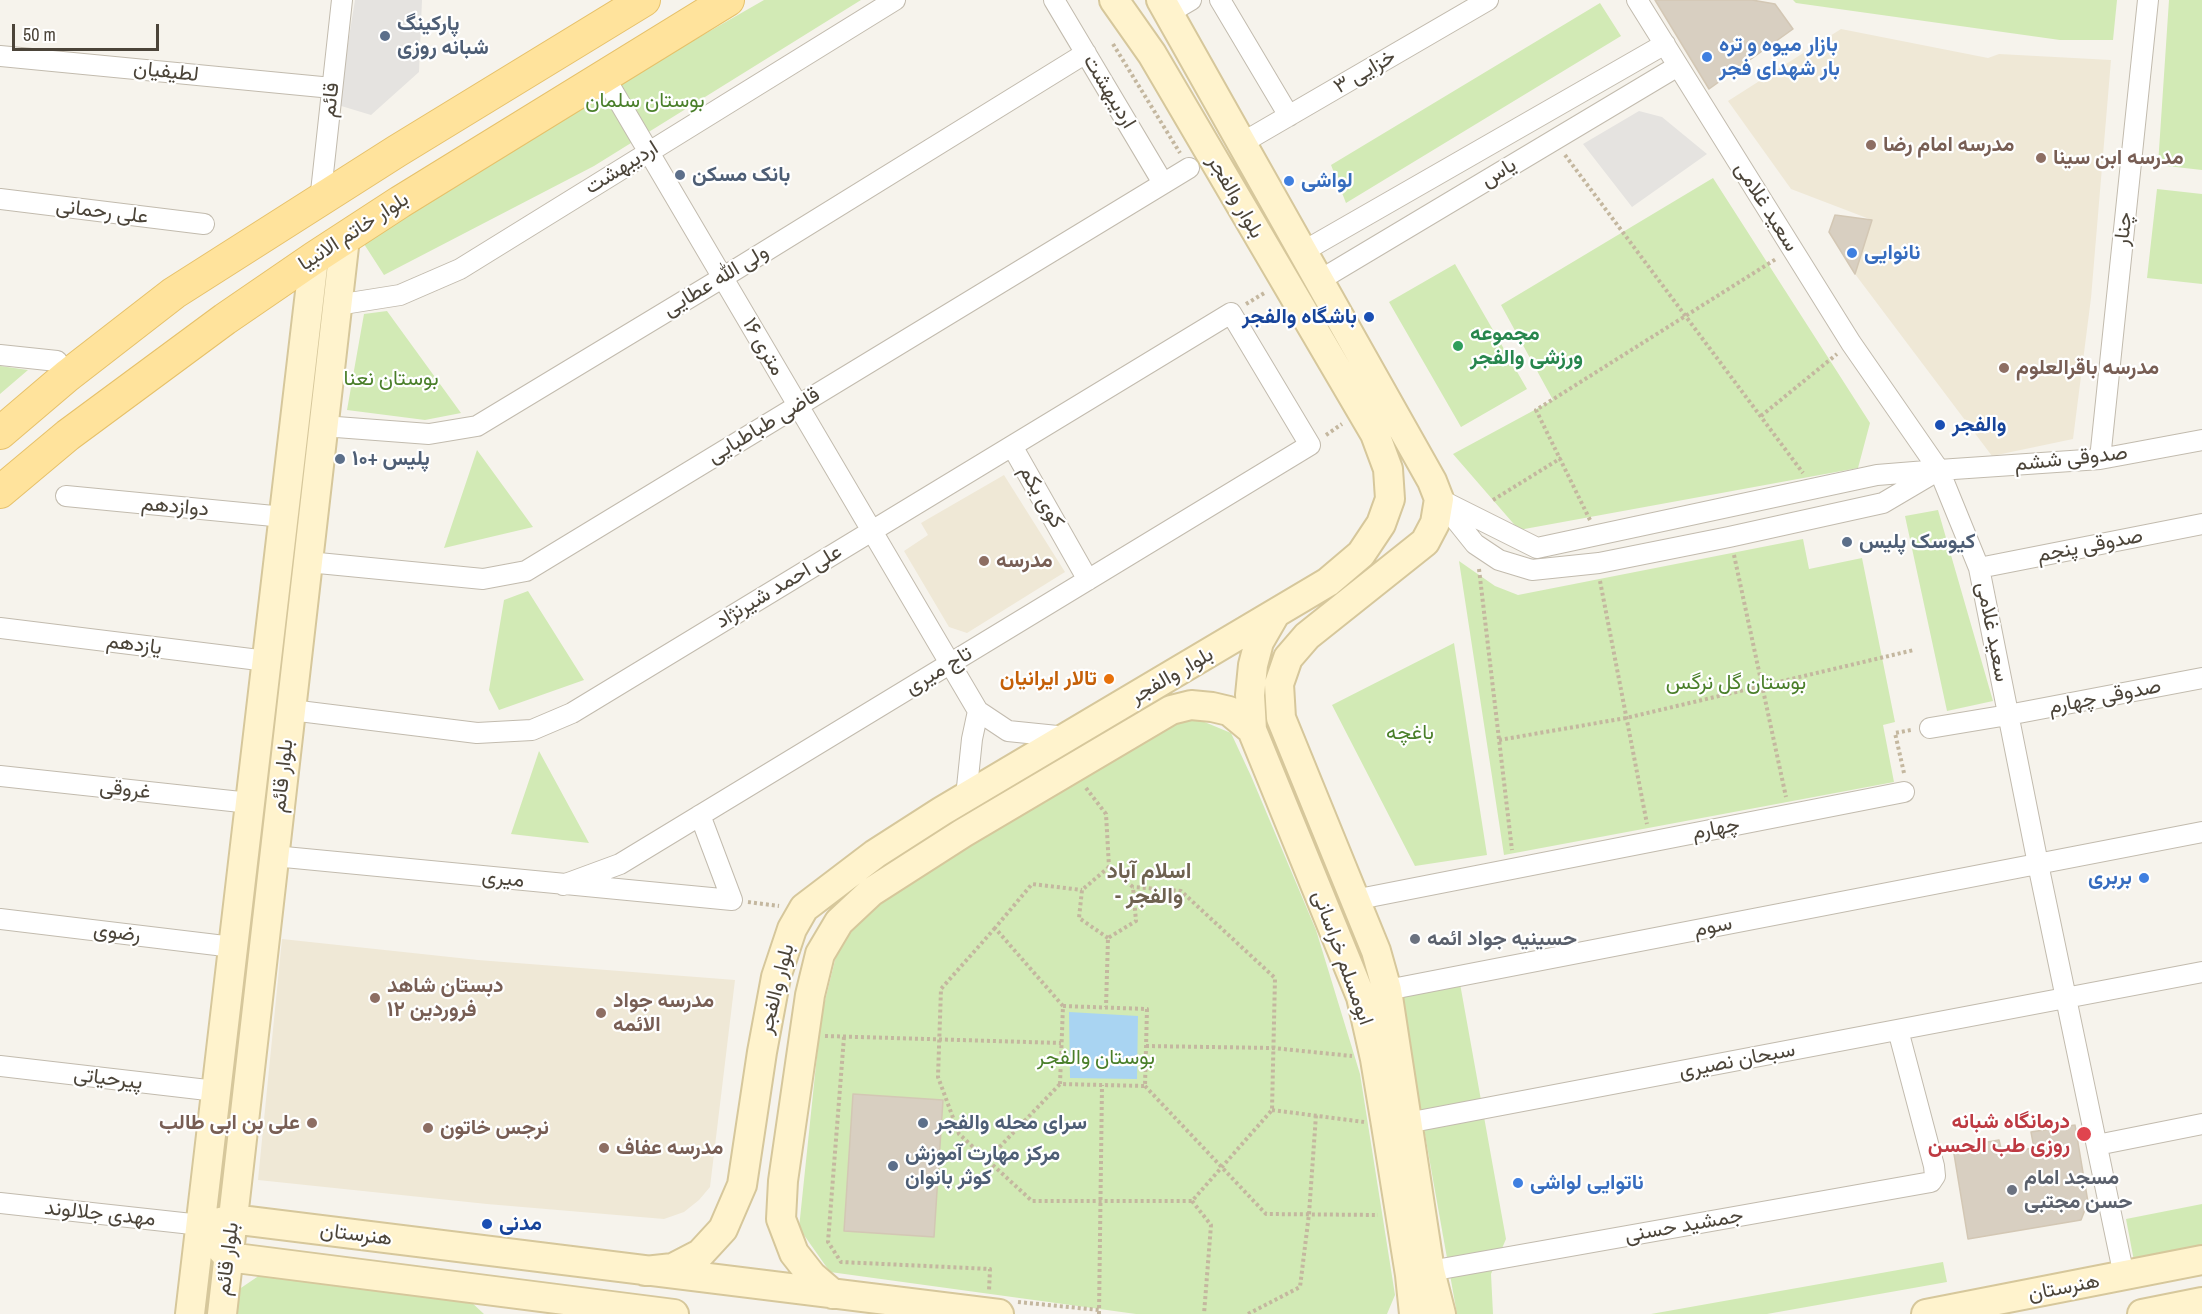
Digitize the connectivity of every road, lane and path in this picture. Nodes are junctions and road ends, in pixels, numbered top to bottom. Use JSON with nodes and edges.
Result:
{"nodes":[{"id":1,"x":342,"y":0,"type":"edge"},
{"id":2,"x":644,"y":0,"type":"edge"},
{"id":3,"x":728,"y":0,"type":"edge"},
{"id":4,"x":895,"y":0,"type":"edge"},
{"id":5,"x":1054,"y":0,"type":"edge"},
{"id":6,"x":1114,"y":0,"type":"edge"},
{"id":7,"x":1220,"y":0,"type":"edge"},
{"id":8,"x":1488,"y":0,"type":"edge"},
{"id":9,"x":2148,"y":0,"type":"edge"},
{"id":10,"x":1644,"y":2,"type":"edge"},
{"id":11,"x":1174,"y":4,"type":"edge"},
{"id":12,"x":1111,"y":39,"type":"dead end"},
{"id":13,"x":1665,"y":44,"type":"junction"},
{"id":14,"x":1086,"y":53,"type":"junction"},
{"id":15,"x":0,"y":56,"type":"edge"},
{"id":16,"x":1678,"y":66,"type":"junction"},
{"id":17,"x":603,"y":76,"type":"junction"},
{"id":18,"x":332,"y":88,"type":"junction"},
{"id":19,"x":1289,"y":116,"type":"junction"},
{"id":20,"x":1554,"y":140,"type":"junction"},
{"id":21,"x":1242,"y":143,"type":"junction"},
{"id":22,"x":648,"y":152,"type":"junction"},
{"id":23,"x":1189,"y":168,"type":"joint"},
{"id":24,"x":1163,"y":183,"type":"junction"},
{"id":25,"x":0,"y":199,"type":"edge"},
{"id":26,"x":320,"y":201,"type":"junction"},
{"id":27,"x":204,"y":224,"type":"dead end"},
{"id":28,"x":345,"y":238,"type":"junction"},
{"id":29,"x":1792,"y":248,"type":"junction"},
{"id":30,"x":1304,"y":251,"type":"junction"},
{"id":31,"x":314,"y":258,"type":"junction"},
{"id":32,"x":1268,"y":275,"type":"junction"},
{"id":33,"x":722,"y":278,"type":"junction"},
{"id":34,"x":1320,"y":280,"type":"junction"},
{"id":35,"x":1283,"y":299,"type":"junction"},
{"id":36,"x":337,"y":306,"type":"junction"},
{"id":37,"x":1686,"y":317,"type":"junction"},
{"id":38,"x":1851,"y":343,"type":"junction"},
{"id":39,"x":0,"y":355,"type":"edge"},
{"id":40,"x":57,"y":361,"type":"dead end"},
{"id":41,"x":797,"y":406,"type":"junction"},
{"id":42,"x":1337,"y":414,"type":"dead end"},
{"id":43,"x":1761,"y":416,"type":"junction"},
{"id":44,"x":323,"y":426,"type":"junction"},
{"id":45,"x":0,"y":433,"type":"edge"},
{"id":46,"x":1347,"y":434,"type":"dead end"},
{"id":47,"x":2202,"y":440,"type":"edge"},
{"id":48,"x":1012,"y":446,"type":"junction"},
{"id":49,"x":1310,"y":446,"type":"joint"},
{"id":50,"x":1561,"y":458,"type":"junction"},
{"id":51,"x":2100,"y":459,"type":"junction"},
{"id":52,"x":1939,"y":470,"type":"junction"},
{"id":53,"x":1807,"y":478,"type":"dead end"},
{"id":54,"x":0,"y":492,"type":"edge"},
{"id":55,"x":66,"y":496,"type":"dead end"},
{"id":56,"x":1439,"y":499,"type":"junction"},
{"id":57,"x":1493,"y":500,"type":"dead end"},
{"id":58,"x":284,"y":517,"type":"junction"},
{"id":59,"x":1591,"y":521,"type":"dead end"},
{"id":60,"x":2202,"y":524,"type":"edge"},
{"id":61,"x":871,"y":531,"type":"junction"},
{"id":62,"x":1729,"y":537,"type":"junction"},
{"id":63,"x":1475,"y":544,"type":"junction"},
{"id":64,"x":308,"y":562,"type":"junction"},
{"id":65,"x":1599,"y":563,"type":"junction"},
{"id":66,"x":1979,"y":568,"type":"junction"},
{"id":67,"x":1088,"y":580,"type":"junction"},
{"id":68,"x":1274,"y":615,"type":"junction"},
{"id":69,"x":0,"y":628,"type":"edge"},
{"id":70,"x":1914,"y":650,"type":"dead end"},
{"id":71,"x":267,"y":661,"type":"junction"},
{"id":72,"x":950,"y":664,"type":"junction"},
{"id":73,"x":2202,"y":678,"type":"edge"},
{"id":74,"x":1763,"y":686,"type":"junction"},
{"id":75,"x":291,"y":711,"type":"junction"},
{"id":76,"x":978,"y":711,"type":"junction"},
{"id":77,"x":2008,"y":715,"type":"junction"},
{"id":78,"x":1626,"y":718,"type":"junction"},
{"id":79,"x":1930,"y":728,"type":"joint"},
{"id":80,"x":1252,"y":730,"type":"junction"},
{"id":81,"x":1067,"y":737,"type":"junction"},
{"id":82,"x":1499,"y":740,"type":"junction"},
{"id":83,"x":1071,"y":768,"type":"junction"},
{"id":84,"x":0,"y":776,"type":"edge"},
{"id":85,"x":1904,"y":792,"type":"joint"},
{"id":86,"x":966,"y":797,"type":"junction"},
{"id":87,"x":250,"y":803,"type":"junction"},
{"id":88,"x":1791,"y":814,"type":"junction"},
{"id":89,"x":700,"y":815,"type":"junction"},
{"id":90,"x":2202,"y":832,"type":"edge"},
{"id":91,"x":1652,"y":842,"type":"junction"},
{"id":92,"x":274,"y":856,"type":"junction"},
{"id":93,"x":2038,"y":864,"type":"junction"},
{"id":94,"x":1109,"y":867,"type":"junction"},
{"id":95,"x":1515,"y":869,"type":"junction"},
{"id":96,"x":563,"y":885,"type":"junction"},
{"id":97,"x":1133,"y":887,"type":"junction"},
{"id":98,"x":1082,"y":890,"type":"junction"},
{"id":99,"x":732,"y":900,"type":"junction"},
{"id":100,"x":1354,"y":900,"type":"junction"},
{"id":101,"x":790,"y":905,"type":"junction"},
{"id":102,"x":775,"y":914,"type":"dead end"},
{"id":103,"x":0,"y":919,"type":"edge"},
{"id":104,"x":995,"y":928,"type":"junction"},
{"id":105,"x":1108,"y":938,"type":"junction"},
{"id":106,"x":234,"y":947,"type":"junction"},
{"id":107,"x":2202,"y":972,"type":"edge"},
{"id":108,"x":1387,"y":990,"type":"junction"},
{"id":109,"x":2066,"y":998,"type":"junction"},
{"id":110,"x":1063,"y":1006,"type":"junction"},
{"id":111,"x":1106,"y":1007,"type":"junction"},
{"id":112,"x":1898,"y":1030,"type":"junction"},
{"id":113,"x":805,"y":1036,"type":"junction"},
{"id":114,"x":844,"y":1037,"type":"junction"},
{"id":115,"x":939,"y":1040,"type":"junction"},
{"id":116,"x":1061,"y":1043,"type":"junction"},
{"id":117,"x":1146,"y":1046,"type":"junction"},
{"id":118,"x":1274,"y":1048,"type":"junction"},
{"id":119,"x":1375,"y":1059,"type":"junction"},
{"id":120,"x":0,"y":1066,"type":"edge"},
{"id":121,"x":1060,"y":1084,"type":"junction"},
{"id":122,"x":1102,"y":1085,"type":"junction"},
{"id":123,"x":1145,"y":1086,"type":"junction"},
{"id":124,"x":216,"y":1091,"type":"junction"},
{"id":125,"x":1272,"y":1110,"type":"junction"},
{"id":126,"x":1316,"y":1116,"type":"junction"},
{"id":127,"x":1397,"y":1124,"type":"junction"},
{"id":128,"x":2202,"y":1124,"type":"edge"},
{"id":129,"x":2097,"y":1145,"type":"junction"},
{"id":130,"x":987,"y":1160,"type":"junction"},
{"id":131,"x":1222,"y":1167,"type":"junction"},
{"id":132,"x":1100,"y":1201,"type":"junction"},
{"id":133,"x":1192,"y":1201,"type":"junction"},
{"id":134,"x":0,"y":1203,"type":"edge"},
{"id":135,"x":1309,"y":1214,"type":"junction"},
{"id":136,"x":1401,"y":1215,"type":"junction"},
{"id":137,"x":232,"y":1219,"type":"junction"},
{"id":138,"x":201,"y":1226,"type":"junction"},
{"id":139,"x":228,"y":1257,"type":"junction"},
{"id":140,"x":2202,"y":1260,"type":"edge"},
{"id":141,"x":645,"y":1271,"type":"junction"},
{"id":142,"x":1430,"y":1271,"type":"junction"},
{"id":143,"x":2124,"y":1276,"type":"junction"},
{"id":144,"x":833,"y":1294,"type":"junction"},
{"id":145,"x":2202,"y":1302,"type":"edge"},
{"id":146,"x":523,"y":1304,"type":"edge"},
{"id":147,"x":999,"y":1305,"type":"edge"},
{"id":148,"x":1099,"y":1312,"type":"edge"},
{"id":149,"x":190,"y":1314,"type":"edge"},
{"id":150,"x":222,"y":1314,"type":"edge"},
{"id":151,"x":674,"y":1314,"type":"edge"},
{"id":152,"x":1204,"y":1314,"type":"edge"},
{"id":153,"x":1248,"y":1314,"type":"edge"},
{"id":154,"x":1414,"y":1314,"type":"edge"},
{"id":155,"x":1441,"y":1314,"type":"edge"},
{"id":156,"x":1926,"y":1314,"type":"edge"},
{"id":157,"x":2132,"y":1314,"type":"edge"},
{"id":158,"x":2142,"y":1314,"type":"edge"}],
"edges":[{"from":1,"to":18,"type":"street","name":"قائم"},
{"from":2,"to":26,"type":"main road"},
{"from":3,"to":17,"type":"main road","name":"بلوار خاتم الانبیا"},
{"from":4,"to":22,"type":"street","name":"اردیبهشت"},
{"from":5,"to":14,"type":"street","name":"اردیبهشت"},
{"from":6,"to":32,"type":"main road","name":"بلوار والفجر"},
{"from":7,"to":19,"type":"street"},
{"from":8,"to":19,"type":"street","name":"خزایی ۳"},
{"from":9,"to":51,"type":"street","name":"چنار"},
{"from":10,"to":13,"type":"street","name":"سعید غلامی"},
{"from":11,"to":21,"type":"main road","name":"بلوار والفجر"},
{"from":12,"to":23,"type":"path"},
{"from":13,"to":16,"type":"street","name":"سعید غلامی"},
{"from":13,"to":30,"type":"street","name":"یاس"},
{"from":14,"to":24,"type":"street","name":"اردیبهشت"},
{"from":14,"to":33,"type":"street","name":"ولی الله عطایی"},
{"from":15,"to":18,"type":"street","name":"لطیفیان"},
{"from":16,"to":20,"type":"street","name":"یاس"},
{"from":16,"to":29,"type":"street","name":"سعید غلامی"},
{"from":17,"to":22,"type":"street","name":"۱۶ متری"},
{"from":17,"to":28,"type":"main road","name":"بلوار خاتم الانبیا"},
{"from":18,"to":26,"type":"street","name":"قائم"},
{"from":19,"to":21,"type":"street","name":"خزایی ۳"},
{"from":20,"to":34,"type":"street","name":"یاس"},
{"from":20,"to":37,"type":"path"},
{"from":21,"to":30,"type":"main road","name":"بلوار والفجر"},
{"from":22,"to":33,"type":"street","name":"۱۶ متری"},
{"from":22,"to":36,"type":"street","name":"اردیبهشت"},
{"from":23,"to":24,"type":"street","name":"قاضی طباطبایی"},
{"from":24,"to":41,"type":"street","name":"قاضی طباطبایی"},
{"from":25,"to":27,"type":"street","name":"علی رحمانی"},
{"from":26,"to":28,"type":"main road"},
{"from":26,"to":31,"type":"main road"},
{"from":26,"to":45,"type":"main road"},
{"from":28,"to":31,"type":"main road","name":"بلوار خاتم الانبیا"},
{"from":28,"to":36,"type":"main road","name":"بلوار قائم"},
{"from":29,"to":37,"type":"path"},
{"from":29,"to":38,"type":"street","name":"سعید غلامی"},
{"from":30,"to":32,"type":"main road"},
{"from":30,"to":34,"type":"main road","name":"بلوار والفجر"},
{"from":31,"to":54,"type":"main road","name":"بلوار خاتم الانبیا"},
{"from":31,"to":58,"type":"main road","name":"بلوار قائم"},
{"from":32,"to":35,"type":"main road","name":"بلوار والفجر"},
{"from":32,"to":35,"type":"path"},
{"from":33,"to":41,"type":"street","name":"۱۶ متری"},
{"from":33,"to":44,"type":"street","name":"ولی الله عطایی"},
{"from":34,"to":35,"type":"main road"},
{"from":34,"to":56,"type":"main road","name":"بلوار والفجر"},
{"from":35,"to":68,"type":"main road","name":"بلوار والفجر"},
{"from":36,"to":44,"type":"main road","name":"بلوار قائم"},
{"from":37,"to":43,"type":"path"},
{"from":37,"to":50,"type":"path"},
{"from":38,"to":43,"type":"path"},
{"from":38,"to":52,"type":"street","name":"سعید غلامی"},
{"from":39,"to":40,"type":"street"},
{"from":41,"to":61,"type":"street","name":"۱۶ متری"},
{"from":41,"to":64,"type":"street","name":"قاضی طباطبایی"},
{"from":42,"to":46,"type":"path"},
{"from":43,"to":53,"type":"path"},
{"from":44,"to":64,"type":"main road","name":"بلوار قائم"},
{"from":47,"to":51,"type":"street","name":"صدوقی ششم"},
{"from":48,"to":49,"type":"street","name":"علی احمد شیرنژاد"},
{"from":48,"to":61,"type":"street","name":"علی احمد شیرنژاد"},
{"from":48,"to":67,"type":"street","name":"کوی یکم"},
{"from":49,"to":67,"type":"street","name":"تاج میری"},
{"from":50,"to":57,"type":"path"},
{"from":50,"to":59,"type":"path"},
{"from":51,"to":52,"type":"street","name":"صدوقی ششم"},
{"from":52,"to":56,"type":"street","name":"صدوقی ششم"},
{"from":52,"to":62,"type":"street"},
{"from":52,"to":66,"type":"street","name":"سعید غلامی"},
{"from":55,"to":58,"type":"street","name":"دوازدهم"},
{"from":56,"to":63,"type":"street"},
{"from":56,"to":100,"type":"main road","name":"ابومسلم خراسانی"},
{"from":58,"to":71,"type":"main road","name":"بلوار قائم"},
{"from":60,"to":66,"type":"street","name":"صدوقی پنجم"},
{"from":61,"to":72,"type":"street","name":"۱۶ متری"},
{"from":61,"to":75,"type":"street","name":"علی احمد شیرنژاد"},
{"from":62,"to":65,"type":"street"},
{"from":62,"to":74,"type":"path"},
{"from":63,"to":65,"type":"street"},
{"from":63,"to":82,"type":"path"},
{"from":64,"to":75,"type":"main road","name":"بلوار قائم"},
{"from":65,"to":78,"type":"path"},
{"from":66,"to":77,"type":"street","name":"سعید غلامی"},
{"from":67,"to":72,"type":"street","name":"تاج میری"},
{"from":68,"to":80,"type":"main road","name":"ابومسلم خراسانی"},
{"from":68,"to":81,"type":"main road","name":"بلوار والفجر"},
{"from":69,"to":71,"type":"street","name":"یازدهم"},
{"from":70,"to":74,"type":"path"},
{"from":71,"to":87,"type":"main road","name":"بلوار قائم"},
{"from":72,"to":76,"type":"street","name":"۱۶ متری"},
{"from":72,"to":89,"type":"street","name":"تاج میری"},
{"from":73,"to":77,"type":"street","name":"صدوقی چهارم"},
{"from":74,"to":78,"type":"path"},
{"from":74,"to":88,"type":"path"},
{"from":75,"to":92,"type":"main road","name":"بلوار قائم"},
{"from":76,"to":81,"type":"street"},
{"from":76,"to":86,"type":"street"},
{"from":77,"to":79,"type":"street"},
{"from":77,"to":93,"type":"street","name":"سعید غلامی"},
{"from":78,"to":82,"type":"path"},
{"from":78,"to":91,"type":"path"},
{"from":79,"to":85,"type":"path"},
{"from":80,"to":83,"type":"main road","name":"بلوار والفجر"},
{"from":80,"to":119,"type":"main road","name":"ابومسلم خراسانی"},
{"from":81,"to":86,"type":"main road","name":"بلوار والفجر"},
{"from":82,"to":95,"type":"path"},
{"from":83,"to":94,"type":"path"},
{"from":83,"to":113,"type":"main road","name":"بلوار والفجر"},
{"from":84,"to":87,"type":"street","name":"غروقی"},
{"from":85,"to":88,"type":"street","name":"چهارم"},
{"from":86,"to":101,"type":"main road","name":"بلوار والفجر"},
{"from":87,"to":106,"type":"main road","name":"بلوار قائم"},
{"from":88,"to":91,"type":"street","name":"چهارم"},
{"from":89,"to":96,"type":"street","name":"تاج میری"},
{"from":89,"to":99,"type":"street"},
{"from":90,"to":93,"type":"street","name":"سوم"},
{"from":91,"to":95,"type":"street","name":"چهارم"},
{"from":92,"to":96,"type":"street","name":"میری"},
{"from":92,"to":137,"type":"main road","name":"بلوار قائم"},
{"from":93,"to":108,"type":"street","name":"سوم"},
{"from":93,"to":109,"type":"street","name":"سعید غلامی"},
{"from":94,"to":97,"type":"path"},
{"from":94,"to":98,"type":"path"},
{"from":95,"to":100,"type":"street","name":"چهارم"},
{"from":96,"to":99,"type":"street","name":"میری"},
{"from":97,"to":105,"type":"path"},
{"from":97,"to":118,"type":"path"},
{"from":98,"to":104,"type":"path"},
{"from":98,"to":105,"type":"path"},
{"from":99,"to":101,"type":"path"},
{"from":100,"to":108,"type":"main road","name":"ابومسلم خراسانی"},
{"from":101,"to":102,"type":"path"},
{"from":101,"to":141,"type":"main road","name":"بلوار والفجر"},
{"from":103,"to":106,"type":"street","name":"رضوی"},
{"from":104,"to":110,"type":"path"},
{"from":104,"to":115,"type":"path"},
{"from":105,"to":111,"type":"path"},
{"from":106,"to":124,"type":"main road","name":"بلوار قائم"},
{"from":107,"to":109,"type":"street","name":"سبحان نصیری"},
{"from":108,"to":127,"type":"main road","name":"ابومسلم خراسانی"},
{"from":109,"to":112,"type":"street","name":"سبحان نصیری"},
{"from":109,"to":129,"type":"street","name":"سعید غلامی"},
{"from":110,"to":111,"type":"path"},
{"from":110,"to":116,"type":"path"},
{"from":111,"to":117,"type":"path"},
{"from":112,"to":127,"type":"street","name":"سبحان نصیری"},
{"from":112,"to":142,"type":"street","name":"جمشید حسنی"},
{"from":113,"to":114,"type":"path"},
{"from":113,"to":144,"type":"main road","name":"بلوار والفجر"},
{"from":114,"to":115,"type":"path"},
{"from":114,"to":147,"type":"path"},
{"from":115,"to":116,"type":"path"},
{"from":115,"to":130,"type":"path"},
{"from":116,"to":121,"type":"path"},
{"from":117,"to":118,"type":"path"},
{"from":117,"to":123,"type":"path"},
{"from":118,"to":119,"type":"path"},
{"from":118,"to":125,"type":"path"},
{"from":119,"to":127,"type":"main road","name":"ابومسلم خراسانی"},
{"from":120,"to":124,"type":"street","name":"پیرحیاتی"},
{"from":121,"to":122,"type":"path"},
{"from":121,"to":130,"type":"path"},
{"from":122,"to":123,"type":"path"},
{"from":122,"to":132,"type":"path"},
{"from":123,"to":131,"type":"path"},
{"from":124,"to":138,"type":"main road","name":"بلوار قائم"},
{"from":125,"to":126,"type":"path"},
{"from":125,"to":131,"type":"path"},
{"from":126,"to":127,"type":"path"},
{"from":126,"to":135,"type":"path"},
{"from":127,"to":136,"type":"main road","name":"ابومسلم خراسانی"},
{"from":127,"to":142,"type":"main road","name":"ابومسلم خراسانی"},
{"from":128,"to":129,"type":"street"},
{"from":129,"to":143,"type":"street","name":"سعید غلامی"},
{"from":130,"to":132,"type":"path"},
{"from":131,"to":133,"type":"path"},
{"from":131,"to":135,"type":"path"},
{"from":132,"to":133,"type":"path"},
{"from":132,"to":148,"type":"path"},
{"from":133,"to":152,"type":"path"},
{"from":134,"to":138,"type":"street","name":"مهدی جلالوند"},
{"from":135,"to":136,"type":"path"},
{"from":135,"to":153,"type":"path"},
{"from":136,"to":154,"type":"main road","name":"ابومسلم خراسانی"},
{"from":137,"to":138,"type":"main road","name":"هنرستان"},
{"from":137,"to":139,"type":"main road","name":"بلوار قائم"},
{"from":137,"to":141,"type":"main road","name":"هنرستان"},
{"from":138,"to":139,"type":"main road"},
{"from":138,"to":149,"type":"main road","name":"بلوار قائم"},
{"from":139,"to":146,"type":"main road","name":"هنرستان"},
{"from":139,"to":150,"type":"main road","name":"بلوار قائم"},
{"from":140,"to":143,"type":"main road","name":"هنرستان"},
{"from":141,"to":144,"type":"main road","name":"هنرستان"},
{"from":142,"to":155,"type":"main road","name":"ابومسلم خراسانی"},
{"from":143,"to":156,"type":"main road","name":"هنرستان"},
{"from":143,"to":157,"type":"main road"},
{"from":144,"to":147,"type":"main road","name":"هنرستان"},
{"from":145,"to":158,"type":"main road"},
{"from":146,"to":151,"type":"main road","name":"هنرستان"},
{"from":147,"to":148,"type":"path"}]}
